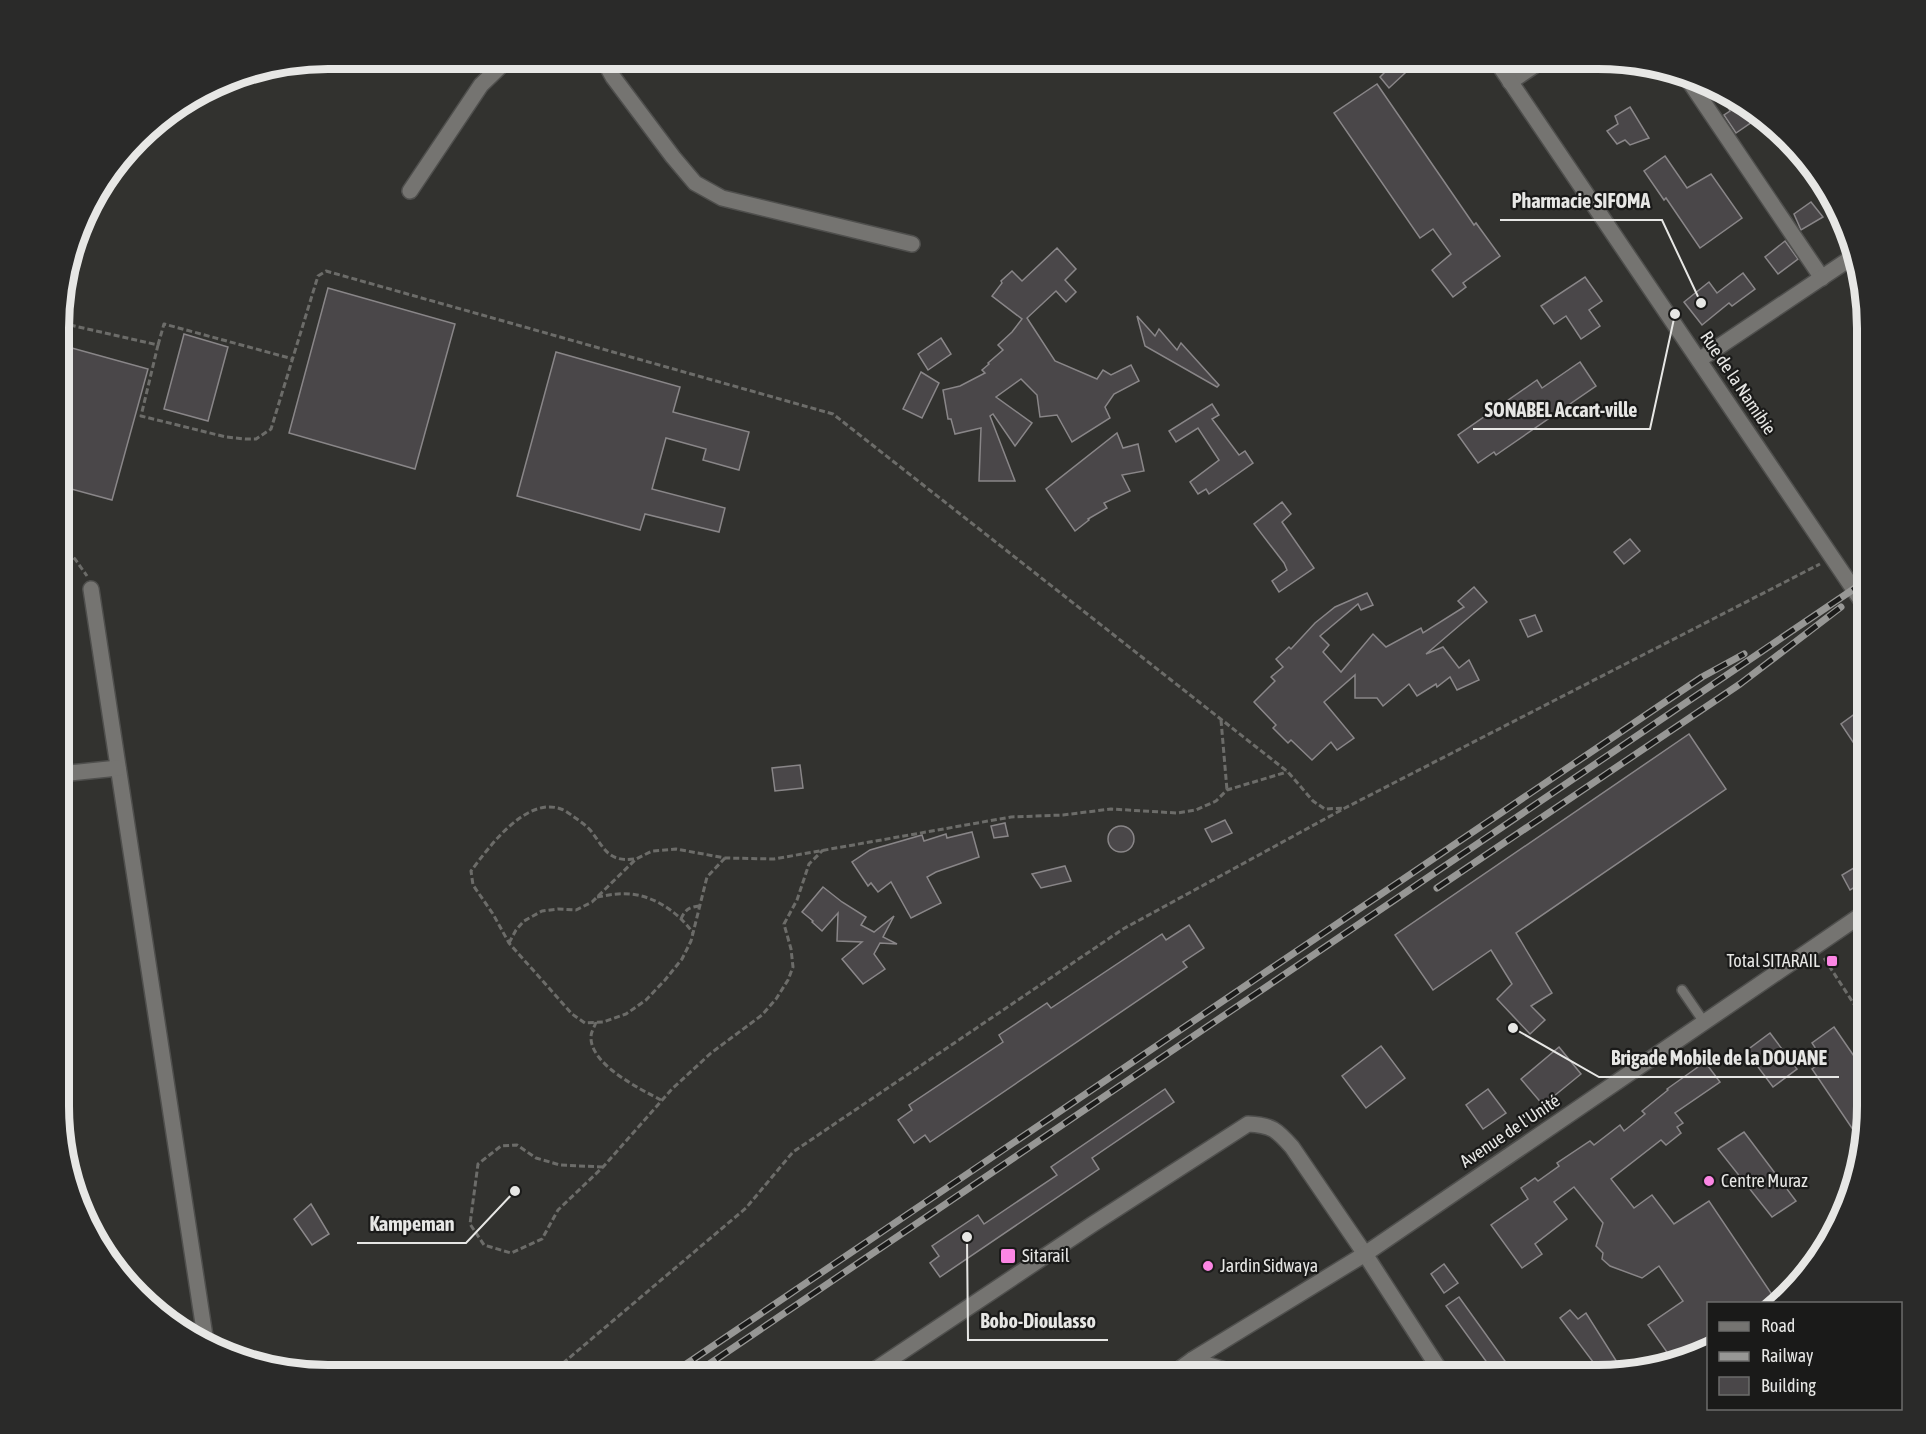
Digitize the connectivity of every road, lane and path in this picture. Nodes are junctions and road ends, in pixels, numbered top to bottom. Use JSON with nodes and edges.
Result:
{"nodes":[{"id":1,"x":498,"y":69,"type":"edge"},
{"id":2,"x":609,"y":69,"type":"edge"},
{"id":3,"x":1502,"y":69,"type":"edge"},
{"id":4,"x":1529,"y":69,"type":"edge"},
{"id":5,"x":1510,"y":82,"type":"junction"},
{"id":6,"x":1694,"y":88,"type":"edge"},
{"id":7,"x":410,"y":191,"type":"dead end"},
{"id":8,"x":912,"y":244,"type":"dead end"},
{"id":9,"x":1848,"y":260,"type":"edge"},
{"id":10,"x":1822,"y":278,"type":"junction"},
{"id":11,"x":69,"y":325,"type":"edge"},
{"id":12,"x":158,"y":345,"type":"junction"},
{"id":13,"x":293,"y":359,"type":"junction"},
{"id":14,"x":1699,"y":360,"type":"junction"},
{"id":15,"x":69,"y":554,"type":"edge"},
{"id":16,"x":1832,"y":557,"type":"junction"},
{"id":17,"x":91,"y":589,"type":"joint"},
{"id":18,"x":1857,"y":594,"type":"edge"},
{"id":19,"x":1221,"y":719,"type":"junction"},
{"id":20,"x":118,"y":768,"type":"junction"},
{"id":21,"x":1288,"y":772,"type":"junction"},
{"id":22,"x":69,"y":773,"type":"edge"},
{"id":23,"x":1227,"y":790,"type":"junction"},
{"id":24,"x":1345,"y":808,"type":"junction"},
{"id":25,"x":824,"y":849,"type":"junction"},
{"id":26,"x":725,"y":858,"type":"junction"},
{"id":27,"x":636,"y":859,"type":"junction"},
{"id":28,"x":597,"y":897,"type":"junction"},
{"id":29,"x":700,"y":906,"type":"junction"},
{"id":30,"x":1857,"y":918,"type":"edge"},
{"id":31,"x":681,"y":919,"type":"junction"},
{"id":32,"x":693,"y":933,"type":"junction"},
{"id":33,"x":509,"y":943,"type":"junction"},
{"id":34,"x":1816,"y":946,"type":"junction"},
{"id":35,"x":1682,"y":990,"type":"dead end"},
{"id":36,"x":1857,"y":1009,"type":"edge"},
{"id":37,"x":596,"y":1022,"type":"junction"},
{"id":38,"x":1704,"y":1022,"type":"junction"},
{"id":39,"x":661,"y":1101,"type":"junction"},
{"id":40,"x":603,"y":1167,"type":"junction"},
{"id":41,"x":1365,"y":1254,"type":"junction"},
{"id":42,"x":204,"y":1333,"type":"edge"},
{"id":43,"x":561,"y":1365,"type":"edge"},
{"id":44,"x":882,"y":1365,"type":"edge"},
{"id":45,"x":1191,"y":1365,"type":"edge"},
{"id":46,"x":1436,"y":1365,"type":"edge"}],
"edges":[{"from":1,"to":7,"type":"street"},
{"from":2,"to":8,"type":"street"},
{"from":3,"to":5,"type":"street","name":"Rue de la Namibie"},
{"from":4,"to":5,"type":"street"},
{"from":5,"to":14,"type":"street","name":"Rue de la Namibie"},
{"from":6,"to":10,"type":"street"},
{"from":9,"to":10,"type":"street"},
{"from":10,"to":14,"type":"street"},
{"from":11,"to":12,"type":"path"},
{"from":12,"to":13,"type":"path"},
{"from":12,"to":13,"type":"path"},
{"from":13,"to":19,"type":"path"},
{"from":14,"to":16,"type":"street","name":"Rue de la Namibie"},
{"from":15,"to":17,"type":"path"},
{"from":16,"to":18,"type":"street","name":"Rue de la Namibie"},
{"from":16,"to":24,"type":"path"},
{"from":17,"to":20,"type":"street"},
{"from":19,"to":21,"type":"path"},
{"from":19,"to":23,"type":"path"},
{"from":20,"to":22,"type":"street"},
{"from":20,"to":42,"type":"street"},
{"from":21,"to":23,"type":"path"},
{"from":21,"to":24,"type":"path"},
{"from":23,"to":25,"type":"path"},
{"from":24,"to":43,"type":"path"},
{"from":25,"to":26,"type":"path"},
{"from":25,"to":39,"type":"path"},
{"from":26,"to":27,"type":"path"},
{"from":26,"to":29,"type":"path"},
{"from":27,"to":28,"type":"path"},
{"from":27,"to":33,"type":"path"},
{"from":28,"to":31,"type":"path"},
{"from":28,"to":33,"type":"path"},
{"from":29,"to":31,"type":"path"},
{"from":29,"to":32,"type":"path"},
{"from":30,"to":34,"type":"street","name":"Avenue de l'Unité"},
{"from":31,"to":32,"type":"path"},
{"from":32,"to":37,"type":"path"},
{"from":33,"to":37,"type":"path"},
{"from":34,"to":36,"type":"path"},
{"from":34,"to":38,"type":"street","name":"Avenue de l'Unité"},
{"from":35,"to":38,"type":"lane"},
{"from":37,"to":39,"type":"path"},
{"from":38,"to":41,"type":"street","name":"Avenue de l'Unité"},
{"from":39,"to":40,"type":"path"},
{"from":40,"to":40,"type":"path"},
{"from":41,"to":44,"type":"street"},
{"from":41,"to":45,"type":"street","name":"Avenue de l'Unité"},
{"from":41,"to":46,"type":"street"}]}
